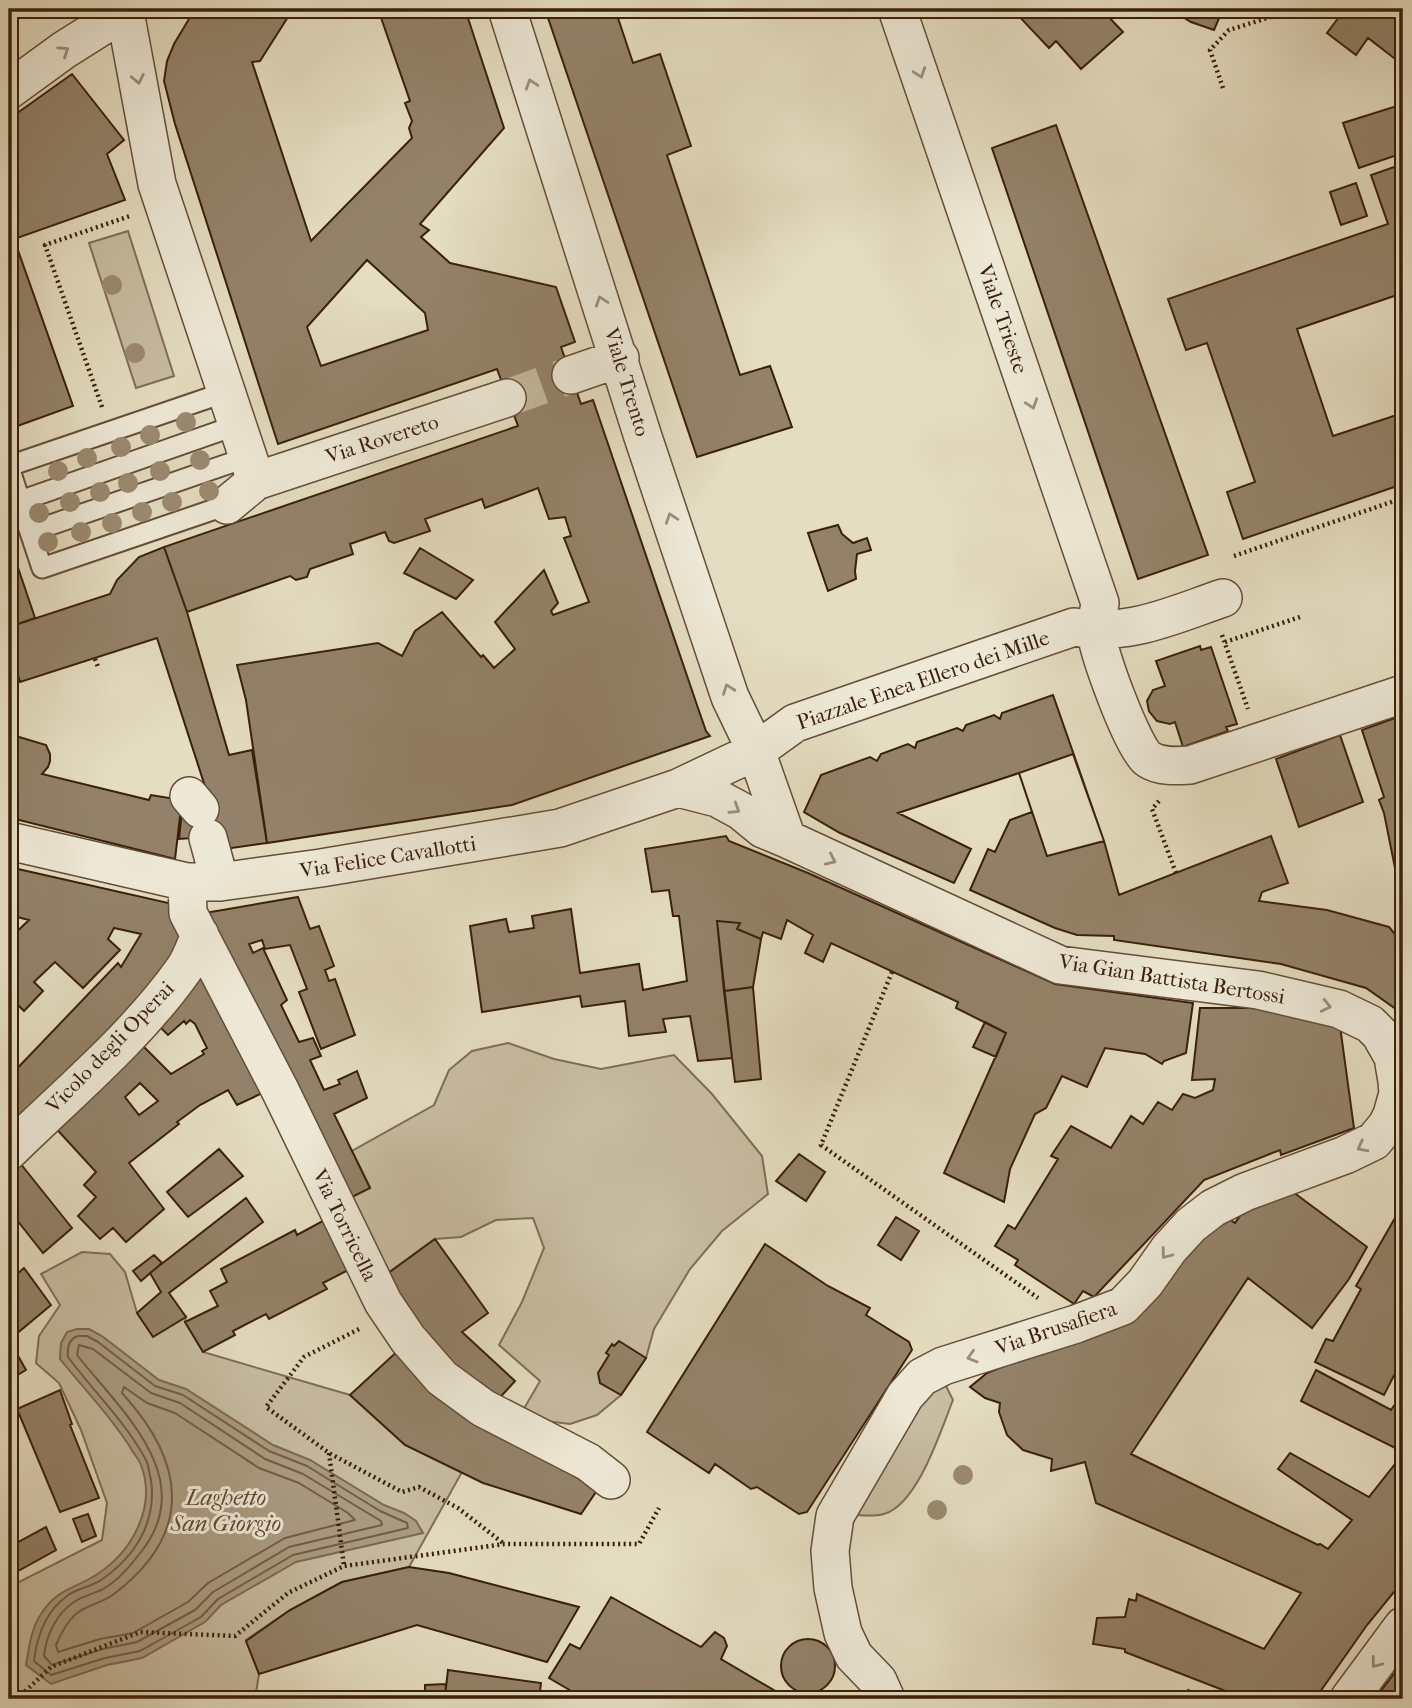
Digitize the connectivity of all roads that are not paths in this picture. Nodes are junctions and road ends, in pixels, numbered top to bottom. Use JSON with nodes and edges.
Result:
{"nodes":[{"id":1,"x":507,"y":9,"type":"edge"},
{"id":2,"x":897,"y":9,"type":"edge"},
{"id":3,"x":127,"y":10,"type":"edge"},
{"id":4,"x":9,"y":90,"type":"edge"},
{"id":5,"x":620,"y":358,"type":"junction"},
{"id":6,"x":571,"y":375,"type":"tunnel mouth"},
{"id":7,"x":507,"y":398,"type":"tunnel mouth"},
{"id":8,"x":242,"y":439,"type":"junction"},
{"id":9,"x":9,"y":466,"type":"edge"},
{"id":10,"x":20,"y":501,"type":"junction"},
{"id":11,"x":227,"y":505,"type":"joint"},
{"id":12,"x":30,"y":531,"type":"junction"},
{"id":13,"x":1221,"y":612,"type":"road end"},
{"id":14,"x":1096,"y":631,"type":"junction"},
{"id":15,"x":1403,"y":694,"type":"edge"},
{"id":16,"x":757,"y":751,"type":"junction"},
{"id":17,"x":678,"y":788,"type":"junction"},
{"id":18,"x":199,"y":814,"type":"dead end"},
{"id":19,"x":787,"y":839,"type":"junction"},
{"id":20,"x":9,"y":841,"type":"edge"},
{"id":21,"x":204,"y":882,"type":"junction"},
{"id":22,"x":200,"y":935,"type":"junction"},
{"id":23,"x":1401,"y":1093,"type":"edge"},
{"id":24,"x":9,"y":1151,"type":"edge"},
{"id":25,"x":611,"y":1480,"type":"dead end"},
{"id":26,"x":1403,"y":1626,"type":"edge"},
{"id":27,"x":886,"y":1699,"type":"edge"},
{"id":28,"x":1349,"y":1699,"type":"edge"}],
"edges":[{"from":5,"to":1,"type":"street","name":"Viale Trento","one_way":true},
{"from":2,"to":14,"type":"street","name":"Viale Trieste","one_way":true},
{"from":4,"to":3,"type":"street","one_way":true},
{"from":3,"to":8,"type":"street","one_way":true},
{"from":5,"to":6,"type":"street"},
{"from":16,"to":5,"type":"street","name":"Viale Trento","one_way":true},
{"from":7,"to":8,"type":"street","name":"Via Rovereto"},
{"from":8,"to":9,"type":"lane"},
{"from":8,"to":10,"type":"lane"},
{"from":8,"to":11,"type":"street"},
{"from":8,"to":12,"type":"lane"},
{"from":9,"to":10,"type":"lane"},
{"from":10,"to":12,"type":"lane"},
{"from":11,"to":12,"type":"lane"},
{"from":13,"to":14,"type":"street","name":"Piazzale Enea Ellero dei Mille"},
{"from":14,"to":15,"type":"street","name":"Viale Trieste"},
{"from":14,"to":16,"type":"street","name":"Piazzale Enea Ellero dei Mille"},
{"from":16,"to":17,"type":"street","name":"Via Felice Cavallotti"},
{"from":16,"to":19,"type":"street"},
{"from":17,"to":19,"type":"street","name":"Via Gian Battista Bertossi","one_way":true},
{"from":17,"to":21,"type":"street","name":"Via Felice Cavallotti"},
{"from":18,"to":21,"type":"street","name":"Via Torricella"},
{"from":19,"to":23,"type":"street","name":"Via Gian Battista Bertossi","one_way":true},
{"from":20,"to":21,"type":"street","name":"Via Felice Cavallotti"},
{"from":21,"to":22,"type":"street","name":"Via Torricella"},
{"from":22,"to":24,"type":"street","name":"Vicolo degli Operai"},
{"from":22,"to":25,"type":"street","name":"Via Torricella"},
{"from":23,"to":27,"type":"street","name":"Via Brusafiera","one_way":true},
{"from":26,"to":28,"type":"street","one_way":true}]}
